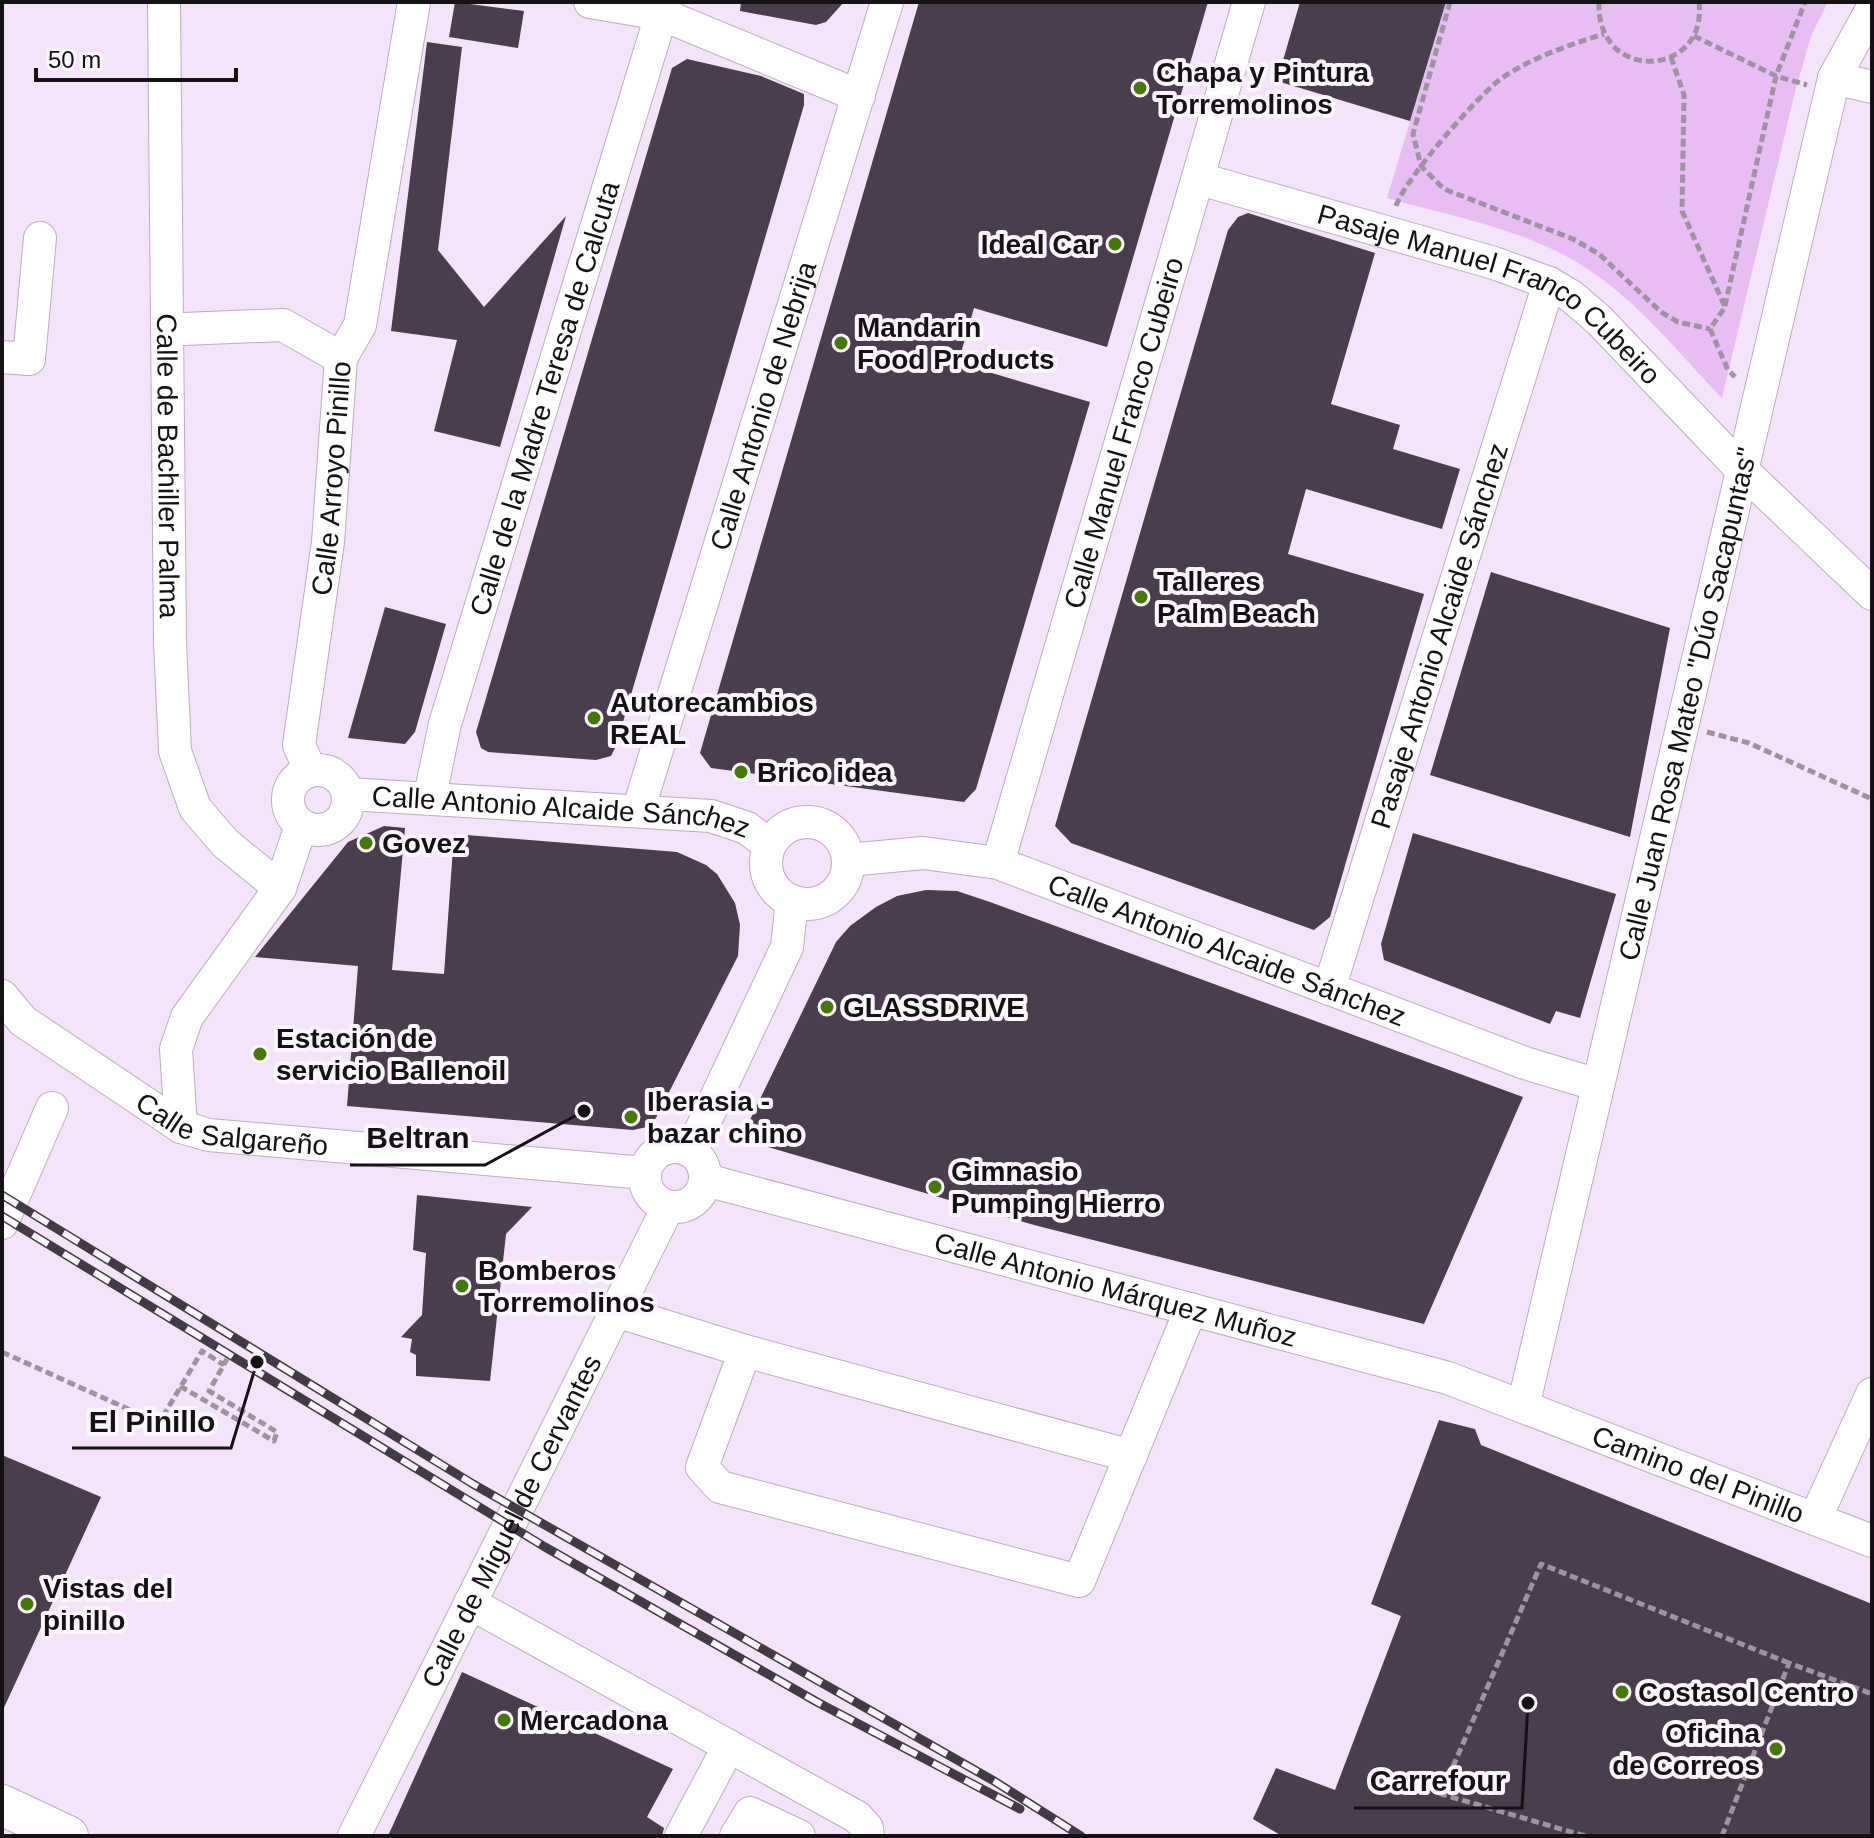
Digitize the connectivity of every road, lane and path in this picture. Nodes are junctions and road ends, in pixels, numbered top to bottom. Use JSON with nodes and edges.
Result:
{"nodes":[{"id":1,"x":164,"y":2,"type":"edge"},
{"id":2,"x":414,"y":2,"type":"edge"},
{"id":3,"x":590,"y":2,"type":"edge"},
{"id":4,"x":887,"y":2,"type":"edge"},
{"id":5,"x":1249,"y":2,"type":"edge"},
{"id":6,"x":1450,"y":2,"type":"edge"},
{"id":7,"x":1599,"y":2,"type":"edge"},
{"id":8,"x":1699,"y":2,"type":"edge"},
{"id":9,"x":1805,"y":2,"type":"edge"},
{"id":10,"x":663,"y":8,"type":"edge"},
{"id":11,"x":1872,"y":9,"type":"edge"},
{"id":12,"x":1604,"y":34,"type":"junction"},
{"id":13,"x":1694,"y":36,"type":"junction"},
{"id":14,"x":1671,"y":57,"type":"junction"},
{"id":15,"x":1776,"y":76,"type":"junction"},
{"id":16,"x":1832,"y":85,"type":"junction"},
{"id":17,"x":1872,"y":87,"type":"edge"},
{"id":18,"x":859,"y":96,"type":"junction"},
{"id":19,"x":1421,"y":166,"type":"junction"},
{"id":20,"x":1200,"y":179,"type":"junction"},
{"id":21,"x":1387,"y":232,"type":"junction"},
{"id":22,"x":40,"y":238,"type":"dead end"},
{"id":23,"x":1549,"y":283,"type":"junction"},
{"id":24,"x":1725,"y":307,"type":"junction"},
{"id":25,"x":183,"y":329,"type":"dead end"},
{"id":26,"x":1710,"y":329,"type":"junction"},
{"id":27,"x":2,"y":357,"type":"edge"},
{"id":28,"x":341,"y":358,"type":"junction"},
{"id":29,"x":1758,"y":401,"type":"junction"},
{"id":30,"x":1742,"y":470,"type":"junction"},
{"id":31,"x":1870,"y":582,"type":"edge"},
{"id":32,"x":1683,"y":726,"type":"junction"},
{"id":33,"x":310,"y":770,"type":"junction"},
{"id":34,"x":348,"y":794,"type":"junction"},
{"id":35,"x":430,"y":796,"type":"junction"},
{"id":36,"x":1872,"y":799,"type":"edge"},
{"id":37,"x":638,"y":811,"type":"junction"},
{"id":38,"x":301,"y":826,"type":"junction"},
{"id":39,"x":769,"y":845,"type":"junction"},
{"id":40,"x":848,"y":860,"type":"junction"},
{"id":41,"x":998,"y":863,"type":"junction"},
{"id":42,"x":280,"y":888,"type":"junction"},
{"id":43,"x":792,"y":901,"type":"junction"},
{"id":44,"x":1329,"y":989,"type":"junction"},
{"id":45,"x":2,"y":996,"type":"edge"},
{"id":46,"x":1598,"y":1085,"type":"junction"},
{"id":47,"x":52,"y":1108,"type":"dead end"},
{"id":48,"x":181,"y":1127,"type":"junction"},
{"id":49,"x":691,"y":1151,"type":"junction"},
{"id":50,"x":645,"y":1173,"type":"junction"},
{"id":51,"x":706,"y":1180,"type":"junction"},
{"id":52,"x":668,"y":1207,"type":"junction"},
{"id":53,"x":2,"y":1223,"type":"edge"},
{"id":54,"x":1191,"y":1309,"type":"junction"},
{"id":55,"x":616,"y":1311,"type":"junction"},
{"id":56,"x":745,"y":1351,"type":"junction"},
{"id":57,"x":2,"y":1352,"type":"edge"},
{"id":58,"x":180,"y":1386,"type":"junction"},
{"id":59,"x":1872,"y":1394,"type":"edge"},
{"id":60,"x":1523,"y":1407,"type":"junction"},
{"id":61,"x":1131,"y":1456,"type":"junction"},
{"id":62,"x":1815,"y":1519,"type":"junction"},
{"id":63,"x":1872,"y":1541,"type":"edge"},
{"id":64,"x":470,"y":1603,"type":"junction"},
{"id":65,"x":1789,"y":1663,"type":"junction"},
{"id":66,"x":1872,"y":1694,"type":"edge"},
{"id":67,"x":729,"y":1746,"type":"junction"},
{"id":68,"x":15,"y":1819,"type":"edge"},
{"id":69,"x":68,"y":1836,"type":"edge"},
{"id":70,"x":354,"y":1836,"type":"edge"},
{"id":71,"x":681,"y":1836,"type":"edge"},
{"id":72,"x":736,"y":1836,"type":"edge"},
{"id":73,"x":799,"y":1836,"type":"edge"},
{"id":74,"x":868,"y":1836,"type":"edge"},
{"id":75,"x":1585,"y":1836,"type":"edge"},
{"id":76,"x":1722,"y":1836,"type":"edge"}],
"edges":[{"from":1,"to":42,"type":"street","name":"Calle de Bachiller Palma"},
{"from":2,"to":28,"type":"street","name":"Calle Arroyo Pinillo"},
{"from":3,"to":10,"type":"street"},
{"from":4,"to":18,"type":"street","name":"Calle Antonio de Nebrija"},
{"from":5,"to":20,"type":"street","name":"Calle Manuel Franco Cubeiro"},
{"from":6,"to":19,"type":"path"},
{"from":7,"to":12,"type":"path"},
{"from":8,"to":13,"type":"path"},
{"from":9,"to":15,"type":"path"},
{"from":10,"to":18,"type":"street"},
{"from":10,"to":35,"type":"street","name":"Calle de la Madre Teresa de Calcuta"},
{"from":11,"to":16,"type":"street","name":"Calle Juan Rosa Mateo \"Dúo Sacapuntas\""},
{"from":12,"to":14,"type":"path"},
{"from":12,"to":19,"type":"path"},
{"from":13,"to":14,"type":"path"},
{"from":13,"to":15,"type":"path"},
{"from":14,"to":24,"type":"path"},
{"from":15,"to":16,"type":"path"},
{"from":15,"to":24,"type":"path"},
{"from":16,"to":17,"type":"street"},
{"from":16,"to":29,"type":"street","name":"Calle Juan Rosa Mateo \"Dúo Sacapuntas\""},
{"from":18,"to":37,"type":"street","name":"Calle Antonio de Nebrija"},
{"from":19,"to":21,"type":"path"},
{"from":19,"to":26,"type":"path"},
{"from":20,"to":21,"type":"street","name":"Pasaje Manuel Franco Cubeiro"},
{"from":20,"to":41,"type":"street","name":"Calle Manuel Franco Cubeiro"},
{"from":21,"to":23,"type":"street","name":"Pasaje Manuel Franco Cubeiro"},
{"from":22,"to":27,"type":"street"},
{"from":23,"to":30,"type":"street","name":"Pasaje Manuel Franco Cubeiro"},
{"from":23,"to":44,"type":"street","name":"Pasaje Antonio Alcaide Sánchez"},
{"from":24,"to":26,"type":"path"},
{"from":25,"to":28,"type":"street"},
{"from":26,"to":29,"type":"path"},
{"from":28,"to":33,"type":"street","name":"Calle Arroyo Pinillo"},
{"from":29,"to":30,"type":"street","name":"Calle Juan Rosa Mateo \"Dúo Sacapuntas\""},
{"from":30,"to":31,"type":"street","name":"Pasaje Manuel Franco Cubeiro"},
{"from":30,"to":32,"type":"street","name":"Calle Juan Rosa Mateo \"Dúo Sacapuntas\""},
{"from":32,"to":36,"type":"path"},
{"from":32,"to":46,"type":"street","name":"Calle Juan Rosa Mateo \"Dúo Sacapuntas\""},
{"from":33,"to":34,"type":"street"},
{"from":33,"to":38,"type":"street"},
{"from":34,"to":35,"type":"street","name":"Calle Antonio Alcaide Sánchez"},
{"from":34,"to":38,"type":"street"},
{"from":35,"to":37,"type":"street","name":"Calle Antonio Alcaide Sánchez"},
{"from":37,"to":39,"type":"street","name":"Calle Antonio Alcaide Sánchez"},
{"from":38,"to":42,"type":"street"},
{"from":39,"to":40,"type":"street"},
{"from":39,"to":43,"type":"street"},
{"from":40,"to":41,"type":"street","name":"Calle Antonio Alcaide Sánchez"},
{"from":40,"to":43,"type":"street"},
{"from":41,"to":44,"type":"street","name":"Calle Antonio Alcaide Sánchez"},
{"from":42,"to":48,"type":"street"},
{"from":43,"to":49,"type":"street"},
{"from":44,"to":46,"type":"street","name":"Calle Antonio Alcaide Sánchez"},
{"from":45,"to":48,"type":"street","name":"Calle Salgareño"},
{"from":46,"to":60,"type":"street","name":"Calle Juan Rosa Mateo \"Dúo Sacapuntas\""},
{"from":47,"to":53,"type":"street"},
{"from":48,"to":50,"type":"street","name":"Calle Salgareño"},
{"from":49,"to":50,"type":"street"},
{"from":49,"to":51,"type":"street"},
{"from":50,"to":52,"type":"street"},
{"from":51,"to":52,"type":"street"},
{"from":51,"to":54,"type":"street","name":"Calle Antonio Márquez Muñoz"},
{"from":52,"to":55,"type":"street","name":"Calle de Miguel de Cervantes"},
{"from":54,"to":60,"type":"street","name":"Calle Antonio Márquez Muñoz"},
{"from":54,"to":61,"type":"street"},
{"from":55,"to":56,"type":"street"},
{"from":55,"to":64,"type":"street","name":"Calle de Miguel de Cervantes"},
{"from":56,"to":61,"type":"street"},
{"from":56,"to":61,"type":"street"},
{"from":57,"to":58,"type":"path"},
{"from":58,"to":58,"type":"path"},
{"from":59,"to":62,"type":"street"},
{"from":60,"to":62,"type":"street","name":"Camino del Pinillo"},
{"from":62,"to":63,"type":"street","name":"Camino del Pinillo"},
{"from":64,"to":67,"type":"street"},
{"from":64,"to":70,"type":"street","name":"Calle de Miguel de Cervantes"},
{"from":65,"to":66,"type":"path"},
{"from":65,"to":75,"type":"path"},
{"from":65,"to":76,"type":"path"},
{"from":67,"to":71,"type":"street"},
{"from":67,"to":74,"type":"street"},
{"from":68,"to":69,"type":"main road"},
{"from":72,"to":73,"type":"street"}]}
